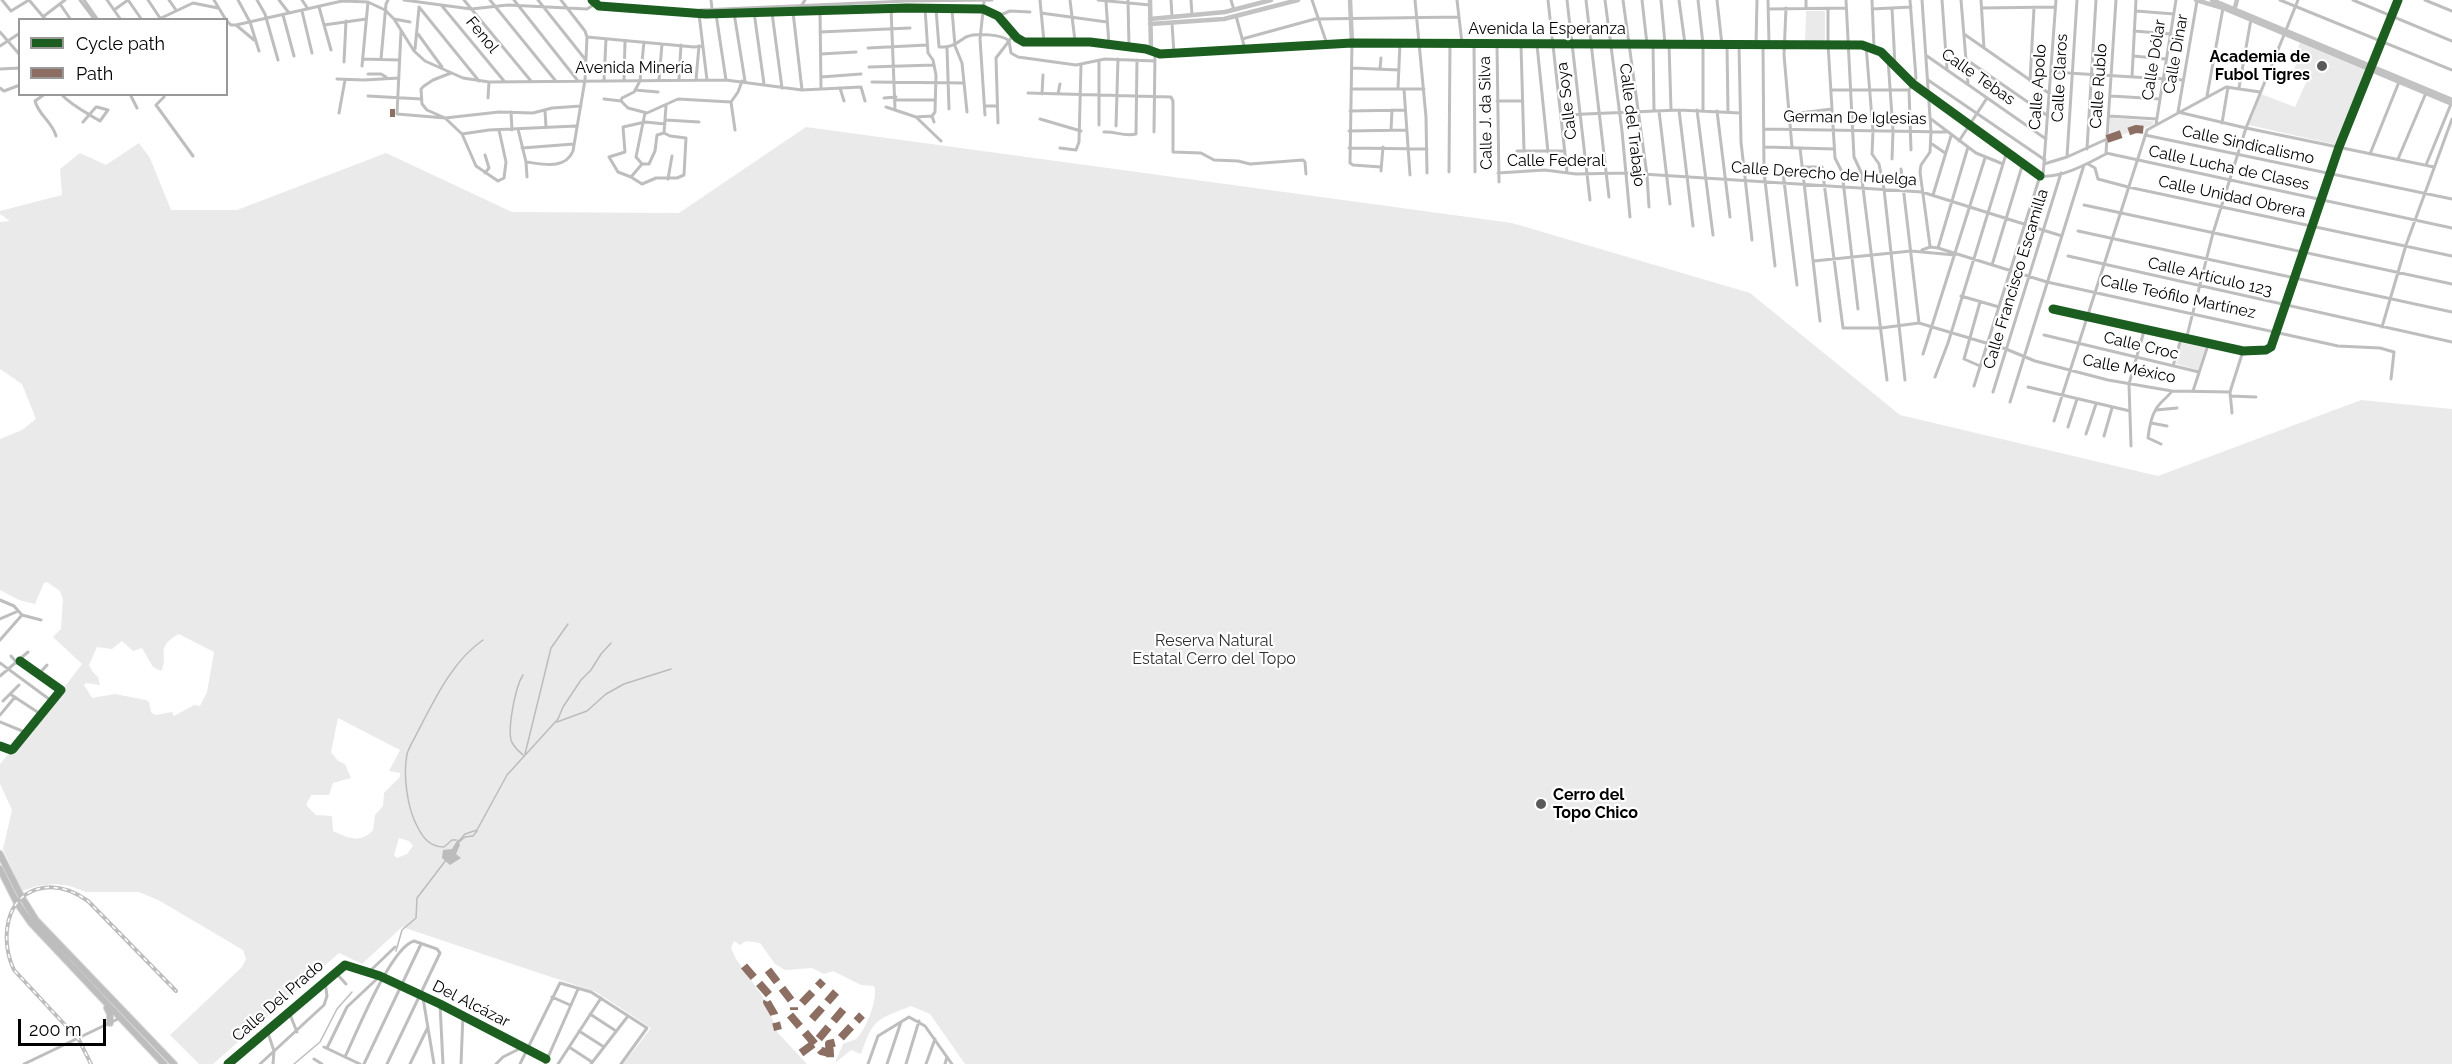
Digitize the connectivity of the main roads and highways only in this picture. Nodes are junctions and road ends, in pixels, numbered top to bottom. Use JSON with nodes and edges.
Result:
{"nodes":[{"id":1,"x":0,"y":854,"type":"edge"},
{"id":2,"x":0,"y":869,"type":"edge"},
{"id":3,"x":100,"y":998,"type":"junction"},
{"id":4,"x":122,"y":1016,"type":"junction"},
{"id":5,"x":110,"y":1023,"type":"road end"},
{"id":6,"x":164,"y":1064,"type":"edge"},
{"id":7,"x":174,"y":1064,"type":"edge"}],
"edges":[{"from":1,"to":4,"type":"main road"},
{"from":2,"to":3,"type":"main road"},
{"from":3,"to":4,"type":"main road"},
{"from":3,"to":5,"type":"main road"},
{"from":4,"to":6,"type":"main road"},
{"from":4,"to":7,"type":"main road"}]}
